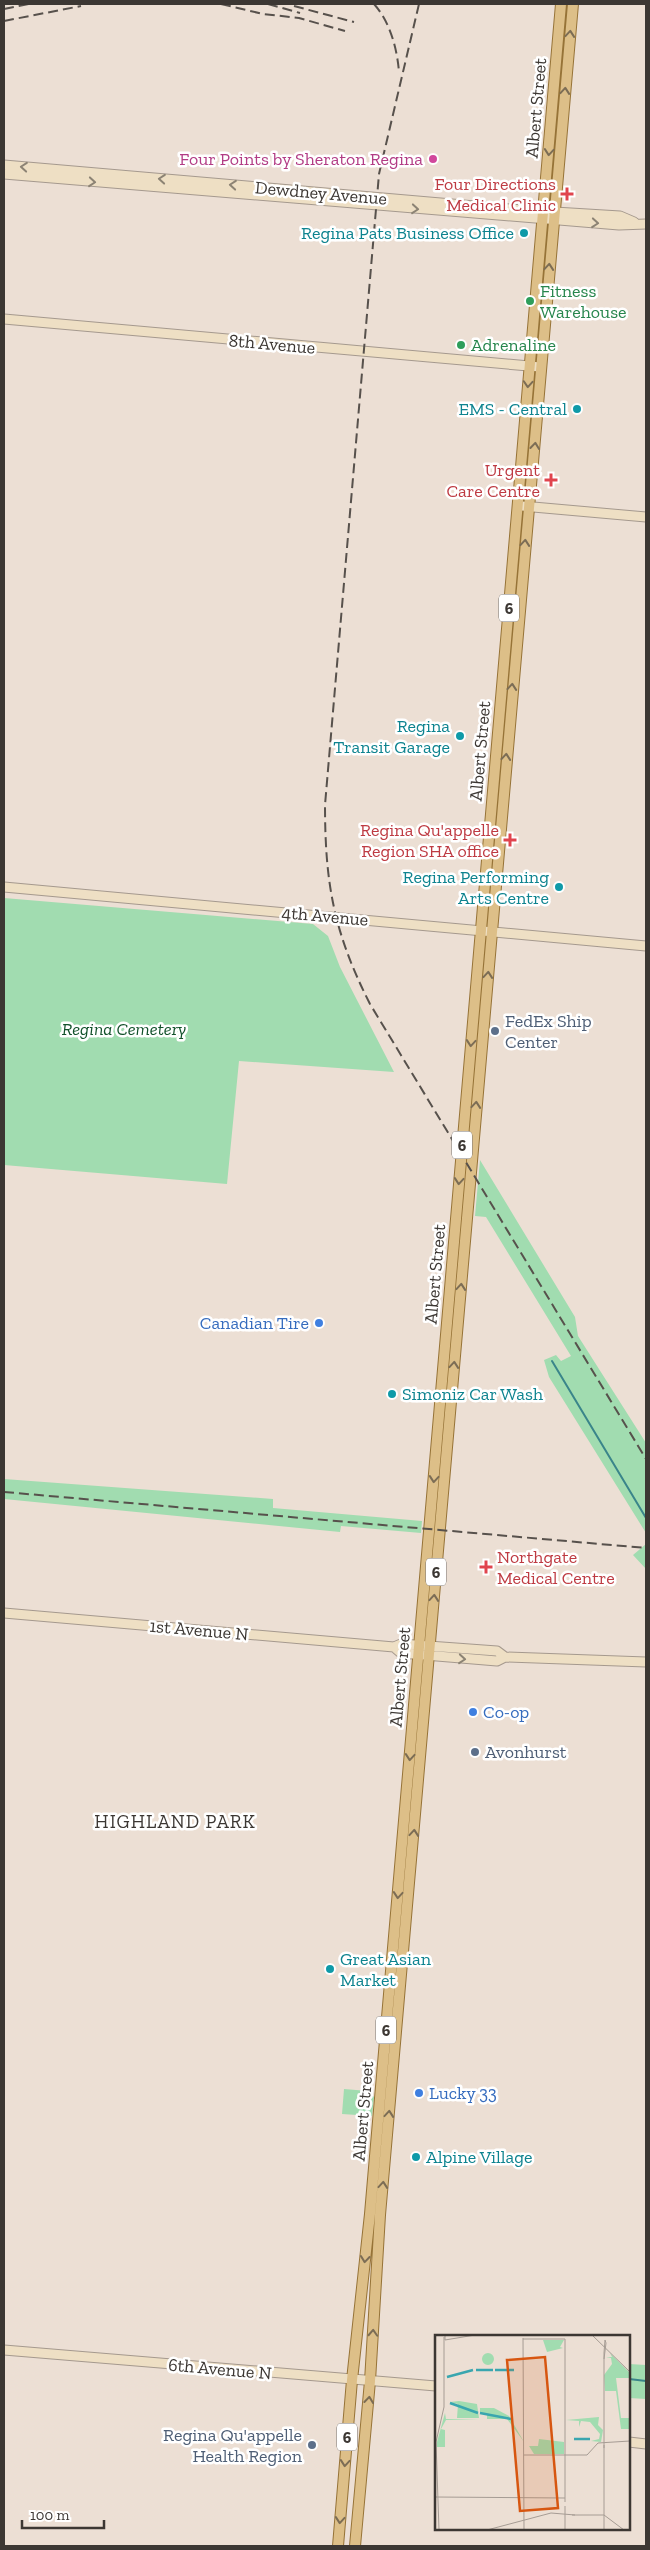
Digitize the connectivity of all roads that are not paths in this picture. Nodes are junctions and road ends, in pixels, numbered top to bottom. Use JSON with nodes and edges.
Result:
{"nodes":[{"id":1,"x":561,"y":4,"type":"edge"},
{"id":2,"x":573,"y":4,"type":"edge"},
{"id":3,"x":4,"y":165,"type":"edge"},
{"id":4,"x":4,"y":174,"type":"edge"},
{"id":5,"x":549,"y":215,"type":"junction"},
{"id":6,"x":642,"y":224,"type":"edge"},
{"id":7,"x":4,"y":319,"type":"edge"},
{"id":8,"x":535,"y":367,"type":"junction"},
{"id":9,"x":523,"y":506,"type":"junction"},
{"id":10,"x":646,"y":517,"type":"edge"},
{"id":11,"x":4,"y":887,"type":"edge"},
{"id":12,"x":486,"y":932,"type":"junction"},
{"id":13,"x":646,"y":946,"type":"edge"},
{"id":14,"x":4,"y":1613,"type":"edge"},
{"id":15,"x":424,"y":1651,"type":"junction"},
{"id":16,"x":646,"y":1662,"type":"edge"},
{"id":17,"x":4,"y":2350,"type":"edge"},
{"id":18,"x":352,"y":2380,"type":"junction"},
{"id":19,"x":370,"y":2381,"type":"junction"},
{"id":20,"x":435,"y":2386,"type":"edge"},
{"id":21,"x":630,"y":2442,"type":"edge"},
{"id":22,"x":646,"y":2444,"type":"edge"},
{"id":23,"x":338,"y":2546,"type":"edge"},
{"id":24,"x":355,"y":2546,"type":"edge"}],
"edges":[{"from":1,"to":5,"type":"main road","name":"Albert Street","number":"6","one_way":true},
{"from":5,"to":2,"type":"main road","name":"Albert Street","number":"6","one_way":true},
{"from":5,"to":3,"type":"street","name":"Dewdney Avenue","one_way":true},
{"from":4,"to":5,"type":"street","name":"Dewdney Avenue","one_way":true},
{"from":5,"to":6,"type":"street","name":"Dewdney Avenue"},
{"from":5,"to":8,"type":"main road","name":"Albert Street","number":"6"},
{"from":7,"to":8,"type":"street","name":"8th Avenue"},
{"from":8,"to":9,"type":"main road","name":"Albert Street","number":"6"},
{"from":9,"to":10,"type":"street"},
{"from":9,"to":12,"type":"main road","name":"Albert Street","number":"6"},
{"from":11,"to":12,"type":"street","name":"4th Avenue"},
{"from":12,"to":13,"type":"street","name":"4th Avenue"},
{"from":12,"to":15,"type":"main road","name":"Albert Street","number":"6"},
{"from":14,"to":15,"type":"street","name":"1st Avenue N"},
{"from":15,"to":16,"type":"street","name":"1st Avenue N"},
{"from":15,"to":18,"type":"main road","name":"Albert Street","number":"6","one_way":true},
{"from":19,"to":15,"type":"main road","name":"Albert Street","number":"6","one_way":true},
{"from":17,"to":18,"type":"street","name":"6th Avenue N"},
{"from":18,"to":19,"type":"street","name":"6th Avenue N"},
{"from":18,"to":23,"type":"main road","name":"Albert Street","number":"6","one_way":true},
{"from":19,"to":20,"type":"street","name":"6th Avenue N"},
{"from":24,"to":19,"type":"main road","name":"Albert Street","number":"6","one_way":true},
{"from":21,"to":22,"type":"street"}]}
